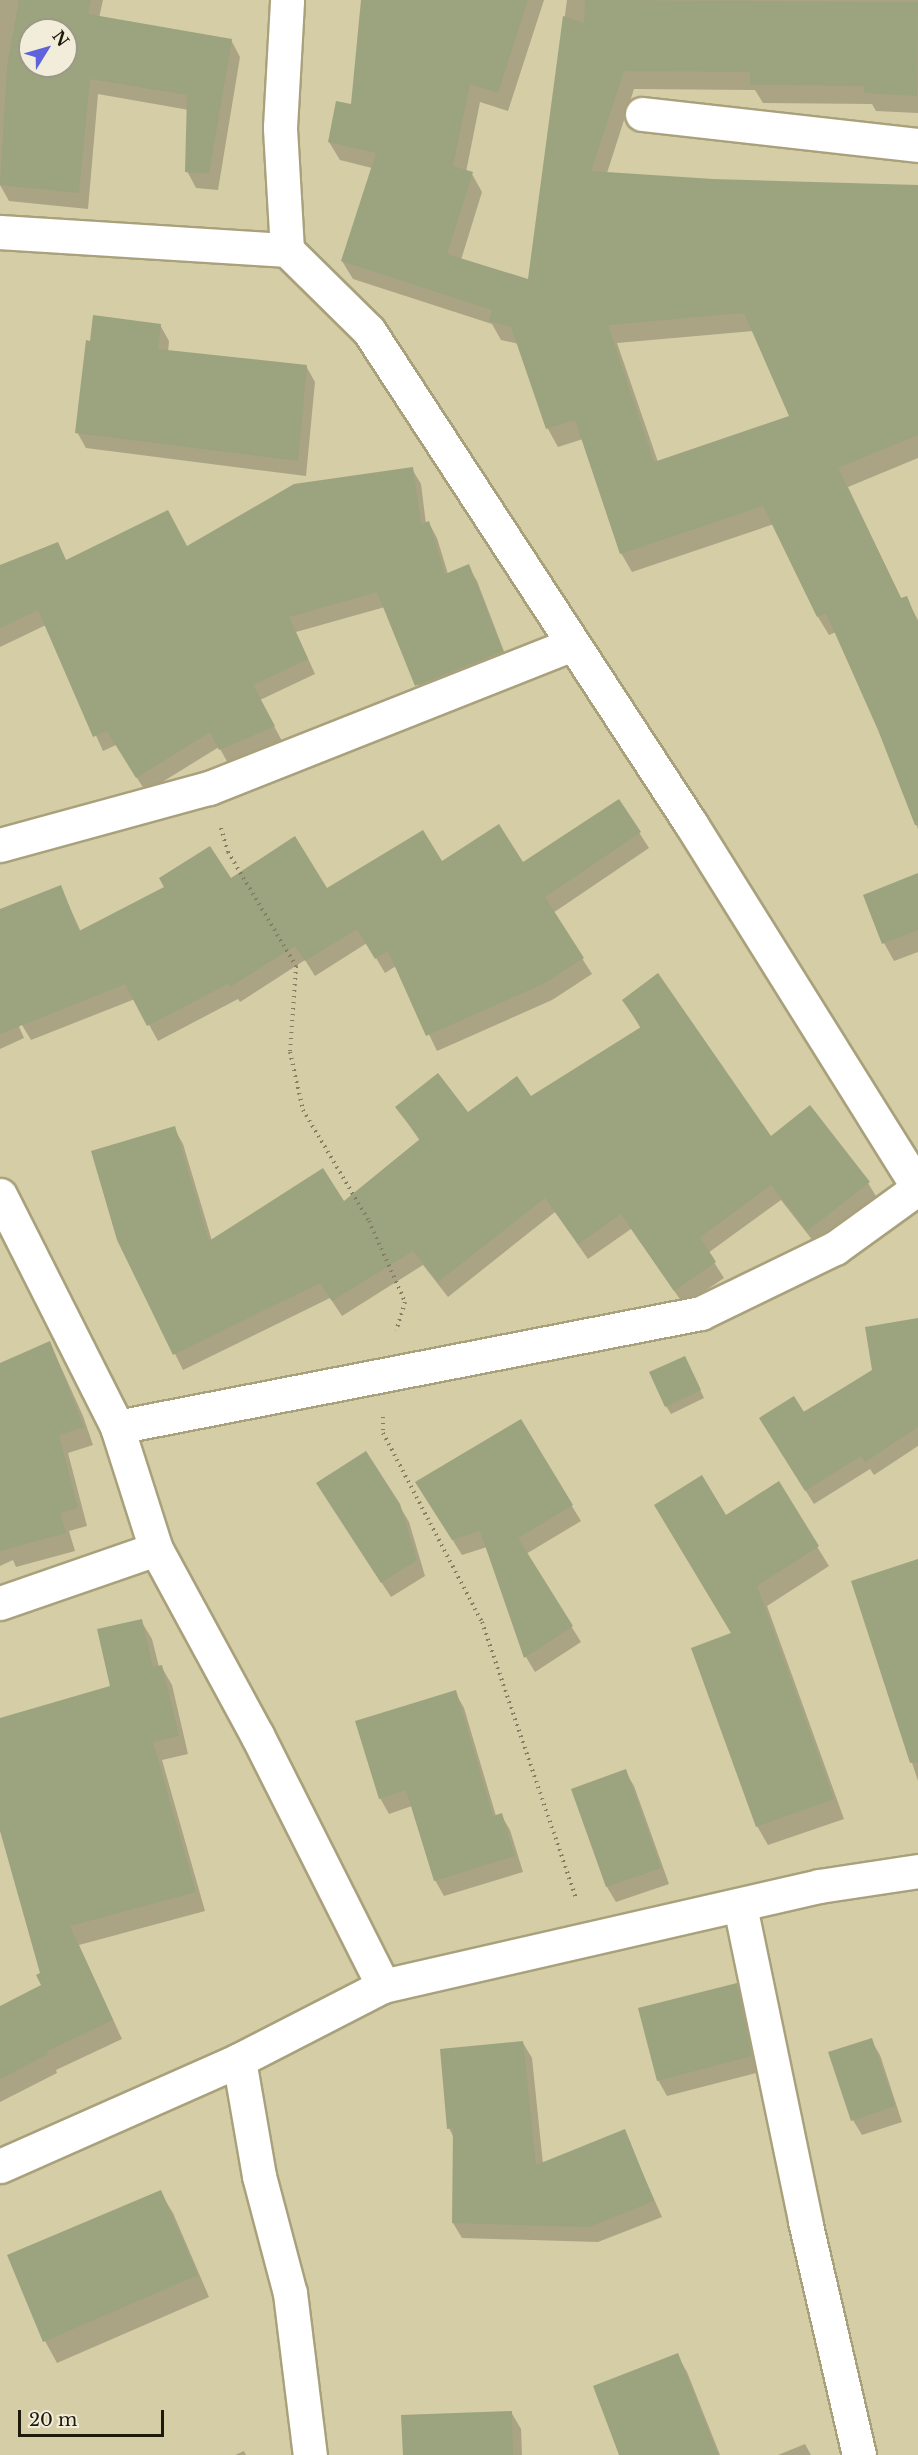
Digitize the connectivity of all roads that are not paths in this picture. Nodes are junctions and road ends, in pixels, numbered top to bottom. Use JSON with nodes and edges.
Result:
{"nodes":[{"id":1,"x":287,"y":0,"type":"edge"},
{"id":2,"x":642,"y":114,"type":"dead end"},
{"id":3,"x":918,"y":144,"type":"edge"},
{"id":4,"x":0,"y":232,"type":"edge"},
{"id":5,"x":287,"y":250,"type":"junction"},
{"id":6,"x":572,"y":644,"type":"junction"},
{"id":7,"x":0,"y":845,"type":"edge"},
{"id":8,"x":918,"y":1188,"type":"edge"},
{"id":9,"x":0,"y":1195,"type":"edge"},
{"id":10,"x":117,"y":1427,"type":"junction"},
{"id":11,"x":156,"y":1550,"type":"junction"},
{"id":12,"x":0,"y":1603,"type":"edge"},
{"id":13,"x":918,"y":1871,"type":"edge"},
{"id":14,"x":740,"y":1905,"type":"junction"},
{"id":15,"x":384,"y":1986,"type":"junction"},
{"id":16,"x":239,"y":2060,"type":"junction"},
{"id":17,"x":0,"y":2166,"type":"edge"},
{"id":18,"x":310,"y":2455,"type":"edge"},
{"id":19,"x":859,"y":2455,"type":"edge"}],
"edges":[{"from":1,"to":5,"type":"street"},
{"from":2,"to":3,"type":"street"},
{"from":4,"to":5,"type":"street"},
{"from":5,"to":6,"type":"street"},
{"from":6,"to":7,"type":"street"},
{"from":6,"to":8,"type":"street"},
{"from":8,"to":10,"type":"street"},
{"from":9,"to":10,"type":"street"},
{"from":10,"to":11,"type":"street"},
{"from":11,"to":12,"type":"street"},
{"from":11,"to":15,"type":"street"},
{"from":13,"to":14,"type":"street"},
{"from":14,"to":15,"type":"street"},
{"from":14,"to":19,"type":"street"},
{"from":15,"to":16,"type":"street"},
{"from":16,"to":17,"type":"street"},
{"from":16,"to":18,"type":"street"}]}
